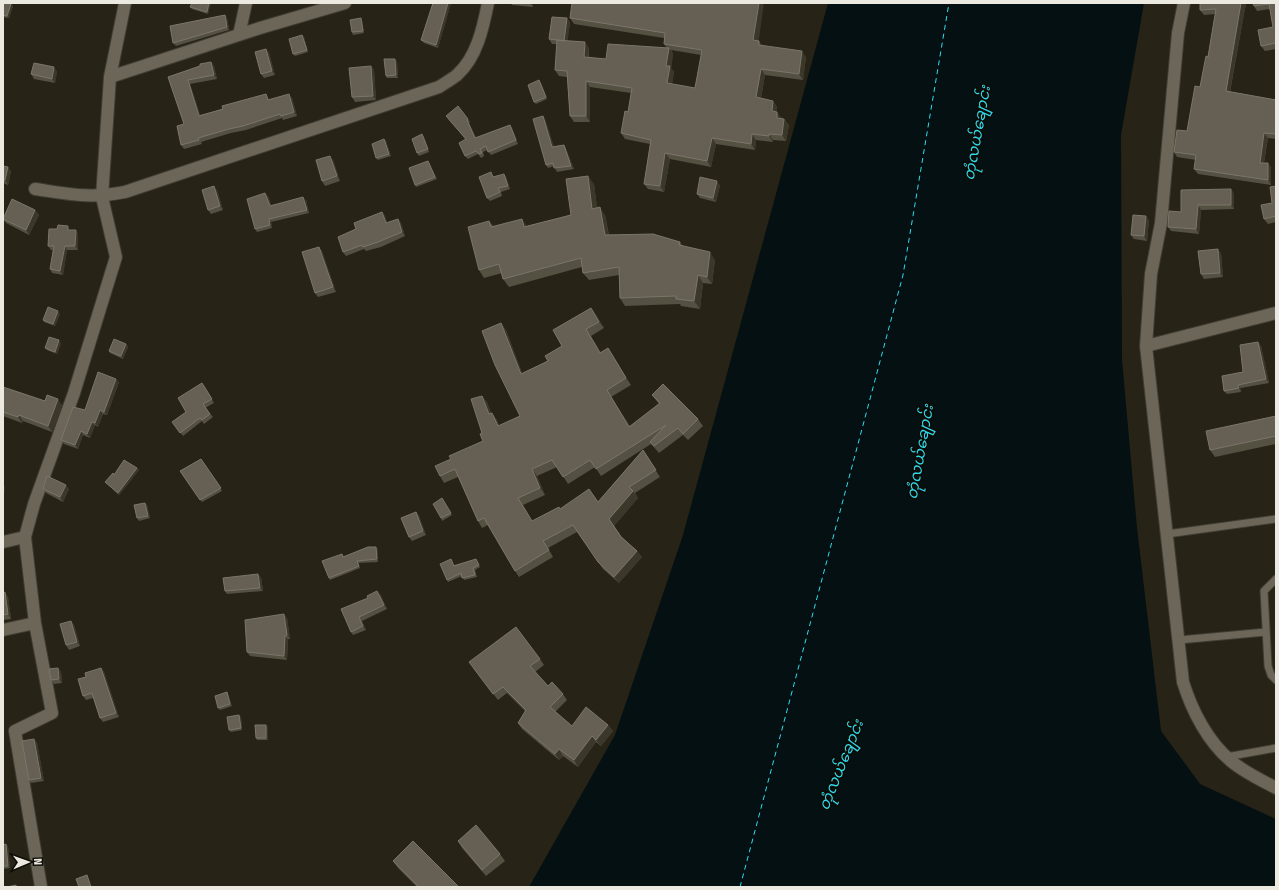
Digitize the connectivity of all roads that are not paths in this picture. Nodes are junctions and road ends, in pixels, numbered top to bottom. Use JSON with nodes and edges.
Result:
{"nodes":[{"id":1,"x":125,"y":3,"type":"edge"},
{"id":2,"x":246,"y":3,"type":"edge"},
{"id":3,"x":345,"y":3,"type":"edge"},
{"id":4,"x":488,"y":3,"type":"edge"},
{"id":5,"x":1184,"y":3,"type":"edge"},
{"id":6,"x":239,"y":35,"type":"junction"},
{"id":7,"x":110,"y":77,"type":"junction"},
{"id":8,"x":35,"y":189,"type":"dead end"},
{"id":9,"x":102,"y":196,"type":"junction"},
{"id":10,"x":1276,"y":313,"type":"edge"},
{"id":11,"x":1146,"y":346,"type":"junction"},
{"id":12,"x":1276,"y":519,"type":"edge"},
{"id":13,"x":1167,"y":534,"type":"junction"},
{"id":14,"x":24,"y":537,"type":"junction"},
{"id":15,"x":3,"y":542,"type":"edge"},
{"id":16,"x":1276,"y":579,"type":"edge"},
{"id":17,"x":35,"y":624,"type":"junction"},
{"id":18,"x":3,"y":630,"type":"edge"},
{"id":19,"x":1266,"y":632,"type":"junction"},
{"id":20,"x":1179,"y":640,"type":"junction"},
{"id":21,"x":1276,"y":680,"type":"edge"},
{"id":22,"x":1276,"y":748,"type":"edge"},
{"id":23,"x":1226,"y":757,"type":"junction"},
{"id":24,"x":1276,"y":788,"type":"edge"},
{"id":25,"x":41,"y":887,"type":"edge"}],
"edges":[{"from":1,"to":7,"type":"street"},
{"from":2,"to":6,"type":"street"},
{"from":3,"to":6,"type":"street"},
{"from":4,"to":9,"type":"street"},
{"from":5,"to":11,"type":"street"},
{"from":6,"to":7,"type":"street"},
{"from":7,"to":9,"type":"street"},
{"from":8,"to":9,"type":"street"},
{"from":9,"to":14,"type":"street"},
{"from":10,"to":11,"type":"street"},
{"from":11,"to":13,"type":"street"},
{"from":12,"to":13,"type":"lane"},
{"from":13,"to":20,"type":"street"},
{"from":14,"to":15,"type":"street"},
{"from":14,"to":17,"type":"street"},
{"from":16,"to":19,"type":"lane"},
{"from":17,"to":18,"type":"street"},
{"from":17,"to":25,"type":"street"},
{"from":19,"to":20,"type":"lane"},
{"from":19,"to":21,"type":"lane"},
{"from":20,"to":23,"type":"street"},
{"from":22,"to":23,"type":"lane"},
{"from":23,"to":24,"type":"street"}]}
